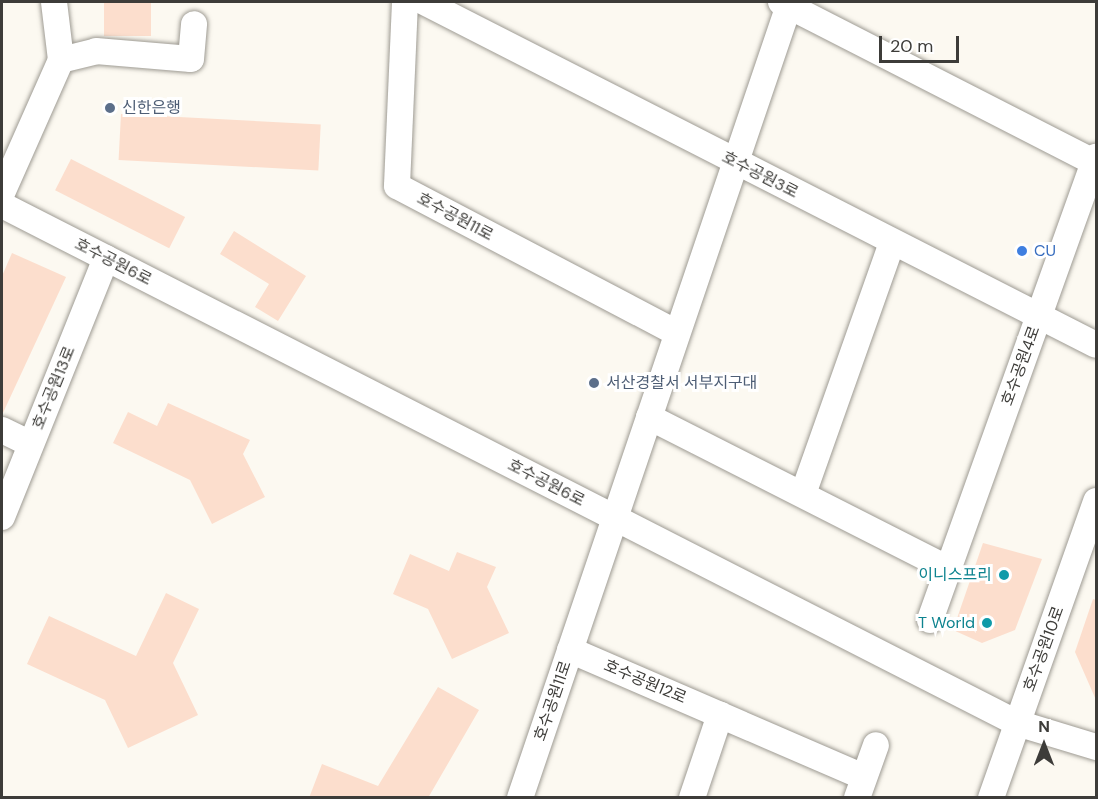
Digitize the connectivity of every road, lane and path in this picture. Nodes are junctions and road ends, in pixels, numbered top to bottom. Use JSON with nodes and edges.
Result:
{"nodes":[{"id":1,"x":54,"y":2,"type":"edge"},
{"id":2,"x":405,"y":2,"type":"edge"},
{"id":3,"x":424,"y":2,"type":"edge"},
{"id":4,"x":786,"y":3,"type":"edge"},
{"id":5,"x":194,"y":24,"type":"dead end"},
{"id":6,"x":61,"y":60,"type":"junction"},
{"id":7,"x":1096,"y":160,"type":"edge"},
{"id":8,"x":735,"y":162,"type":"junction"},
{"id":9,"x":2,"y":193,"type":"edge"},
{"id":10,"x":2,"y":205,"type":"edge"},
{"id":11,"x":892,"y":243,"type":"junction"},
{"id":12,"x":105,"y":258,"type":"junction"},
{"id":13,"x":1038,"y":319,"type":"junction"},
{"id":14,"x":677,"y":333,"type":"junction"},
{"id":15,"x":1096,"y":345,"type":"edge"},
{"id":16,"x":649,"y":417,"type":"junction"},
{"id":17,"x":2,"y":430,"type":"edge"},
{"id":18,"x":31,"y":444,"type":"junction"},
{"id":19,"x":802,"y":494,"type":"junction"},
{"id":20,"x":1096,"y":501,"type":"edge"},
{"id":21,"x":2,"y":517,"type":"edge"},
{"id":22,"x":615,"y":518,"type":"junction"},
{"id":23,"x":948,"y":569,"type":"junction"},
{"id":24,"x":930,"y":620,"type":"dead end"},
{"id":25,"x":570,"y":650,"type":"junction"},
{"id":26,"x":720,"y":715,"type":"junction"},
{"id":27,"x":1017,"y":723,"type":"junction"},
{"id":28,"x":876,"y":745,"type":"dead end"},
{"id":29,"x":1096,"y":747,"type":"edge"},
{"id":30,"x":860,"y":788,"type":"edge"},
{"id":31,"x":520,"y":798,"type":"edge"},
{"id":32,"x":692,"y":798,"type":"edge"},
{"id":33,"x":991,"y":798,"type":"edge"}],
"edges":[{"from":1,"to":6,"type":"street"},
{"from":2,"to":14,"type":"street","name":"호수공원11로"},
{"from":3,"to":8,"type":"street","name":"호수공원3로"},
{"from":4,"to":7,"type":"street","name":"호수공원4로"},
{"from":4,"to":8,"type":"street","name":"호수공원11로"},
{"from":5,"to":6,"type":"street"},
{"from":6,"to":9,"type":"street"},
{"from":7,"to":13,"type":"street","name":"호수공원4로"},
{"from":8,"to":11,"type":"street","name":"호수공원3로"},
{"from":8,"to":14,"type":"street","name":"호수공원11로"},
{"from":10,"to":12,"type":"street","name":"호수공원6로"},
{"from":11,"to":13,"type":"street","name":"호수공원3로"},
{"from":11,"to":19,"type":"street"},
{"from":12,"to":18,"type":"street","name":"호수공원13로"},
{"from":12,"to":22,"type":"street","name":"호수공원6로"},
{"from":13,"to":15,"type":"street","name":"호수공원3로"},
{"from":13,"to":23,"type":"street","name":"호수공원4로"},
{"from":14,"to":16,"type":"street","name":"호수공원11로"},
{"from":16,"to":19,"type":"street"},
{"from":16,"to":22,"type":"street","name":"호수공원11로"},
{"from":17,"to":18,"type":"street"},
{"from":18,"to":21,"type":"street","name":"호수공원13로"},
{"from":19,"to":23,"type":"street"},
{"from":20,"to":27,"type":"street","name":"호수공원10로"},
{"from":22,"to":25,"type":"street","name":"호수공원11로"},
{"from":22,"to":27,"type":"street","name":"호수공원6로"},
{"from":23,"to":24,"type":"street","name":"호수공원4로"},
{"from":25,"to":26,"type":"street","name":"호수공원12로"},
{"from":25,"to":31,"type":"street","name":"호수공원11로"},
{"from":26,"to":30,"type":"street","name":"호수공원12로"},
{"from":26,"to":32,"type":"street"},
{"from":27,"to":29,"type":"street","name":"호수공원6로"},
{"from":27,"to":33,"type":"street","name":"호수공원10로"},
{"from":28,"to":30,"type":"street","name":"호수공원12로"}]}
